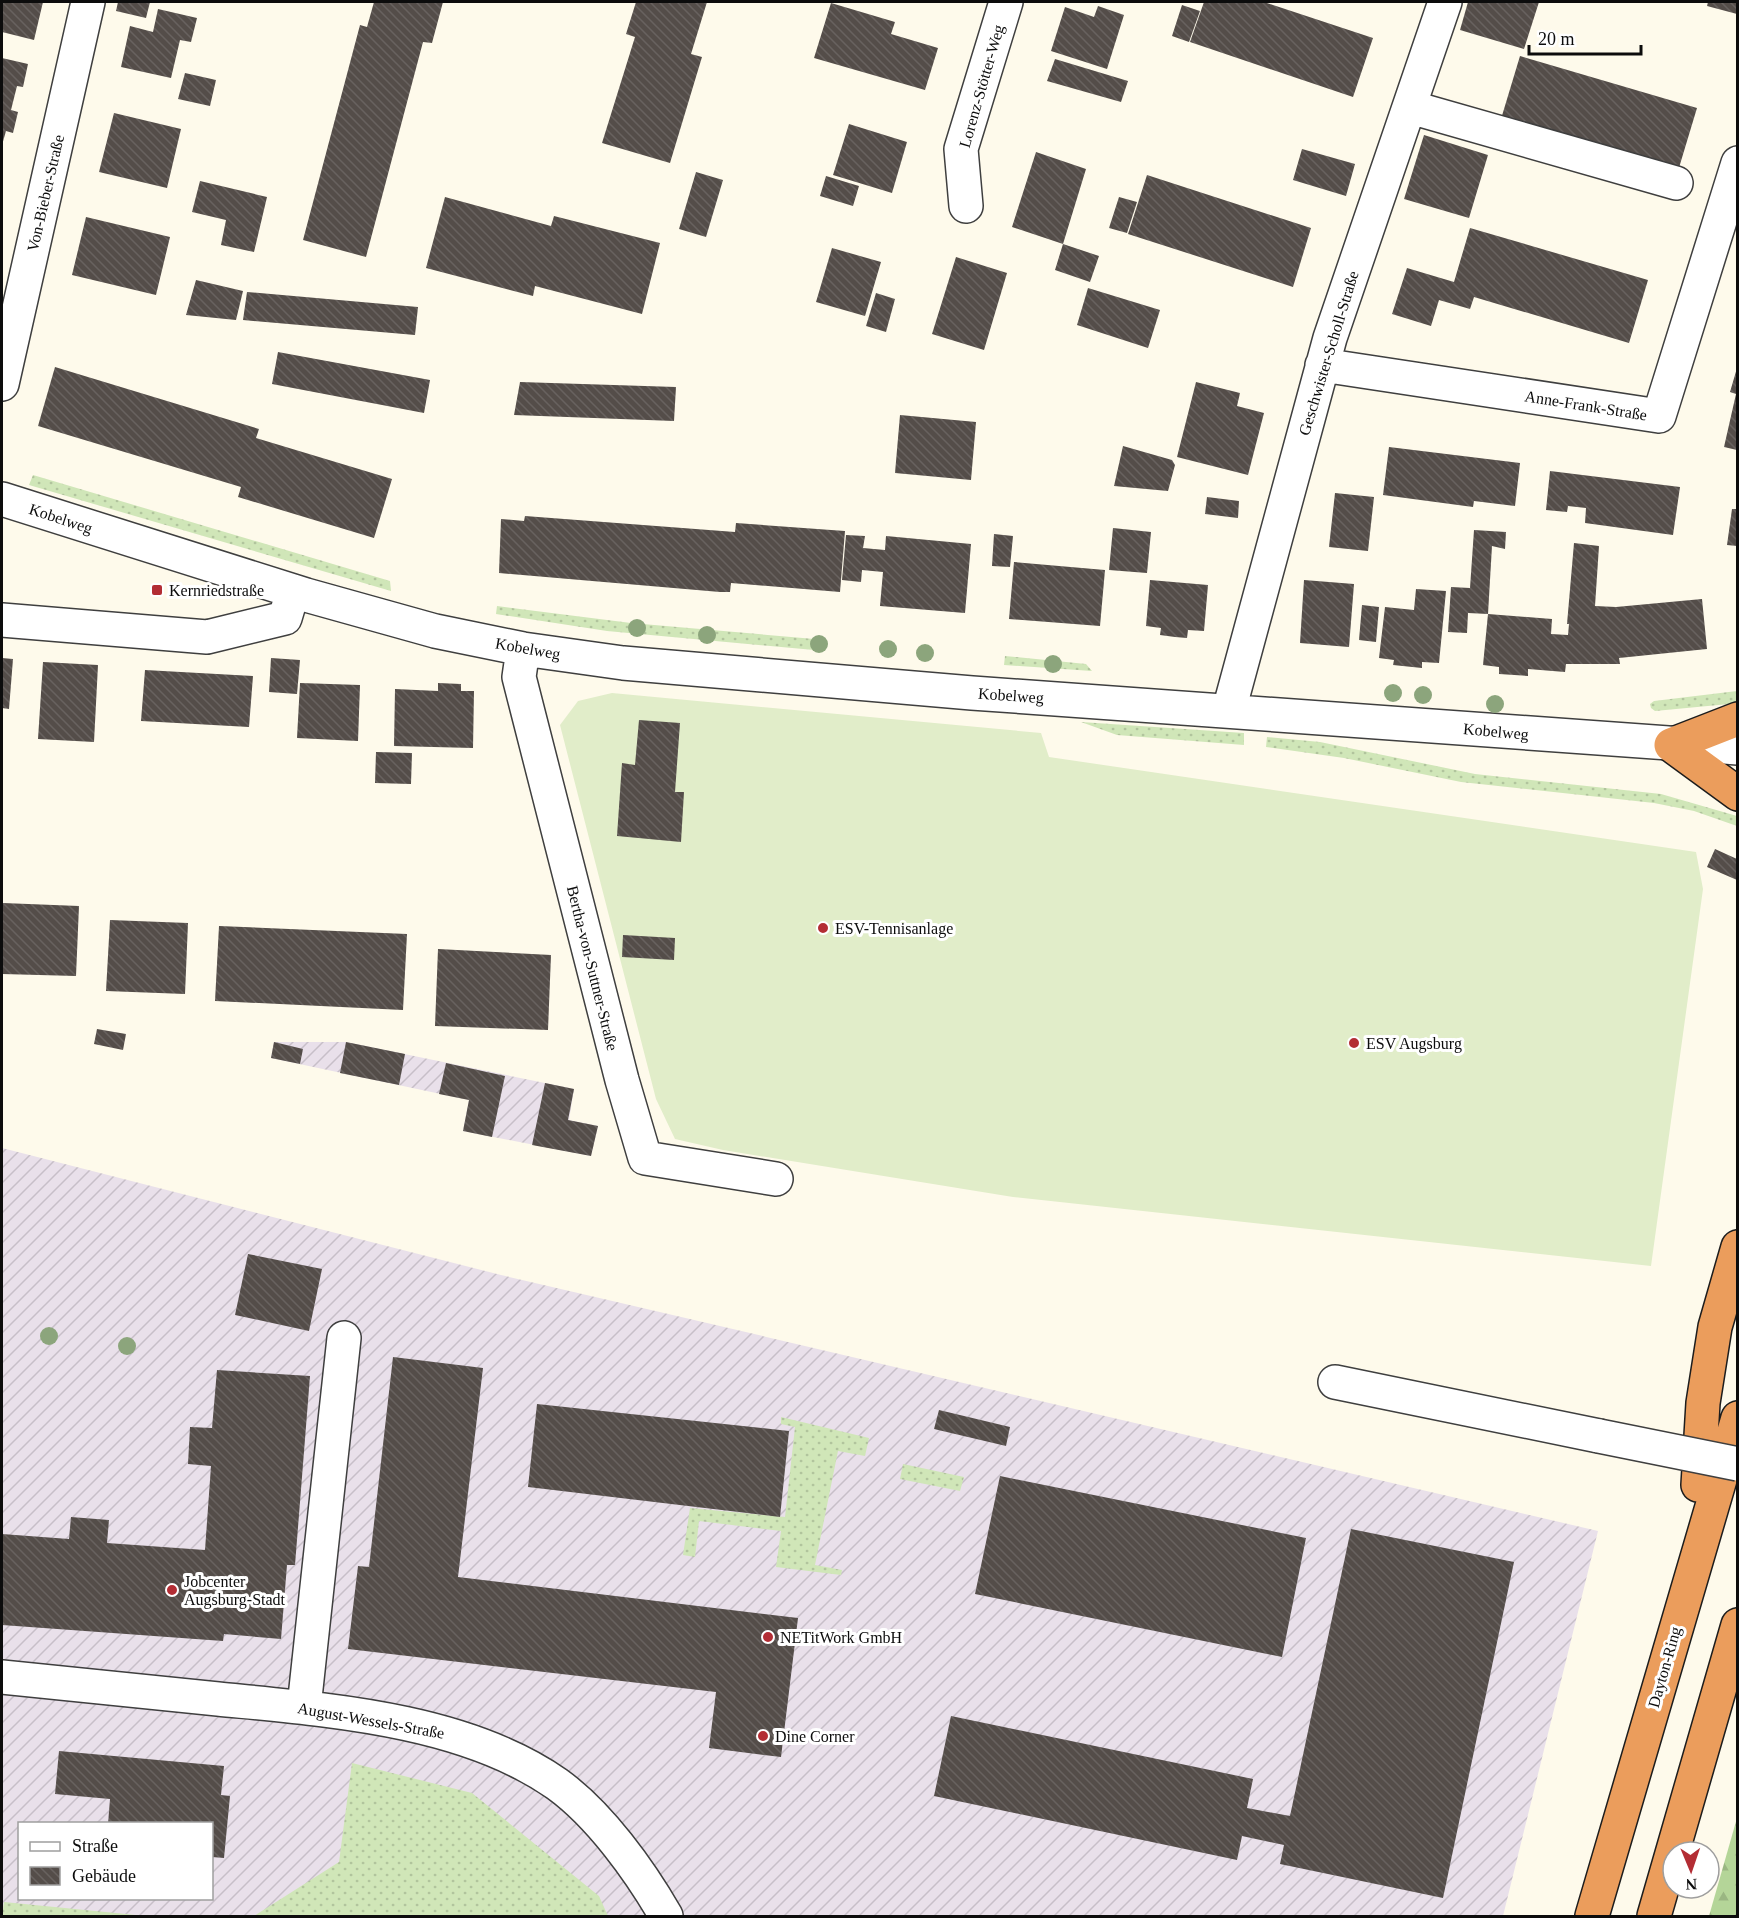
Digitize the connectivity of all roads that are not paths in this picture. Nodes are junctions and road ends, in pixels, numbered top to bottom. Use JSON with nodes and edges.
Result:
{"nodes":[{"id":1,"x":88,"y":2,"type":"edge"},
{"id":2,"x":1006,"y":2,"type":"edge"},
{"id":3,"x":1446,"y":2,"type":"edge"},
{"id":4,"x":1410,"y":107,"type":"junction"},
{"id":5,"x":1737,"y":163,"type":"edge"},
{"id":6,"x":1676,"y":183,"type":"dead end"},
{"id":7,"x":966,"y":206,"type":"dead end"},
{"id":8,"x":1322,"y":365,"type":"junction"},
{"id":9,"x":2,"y":384,"type":"edge"},
{"id":10,"x":2,"y":499,"type":"edge"},
{"id":11,"x":293,"y":591,"type":"junction"},
{"id":12,"x":2,"y":620,"type":"edge"},
{"id":13,"x":524,"y":649,"type":"junction"},
{"id":14,"x":1229,"y":710,"type":"junction"},
{"id":15,"x":1737,"y":719,"type":"edge"},
{"id":16,"x":1671,"y":745,"type":"junction"},
{"id":17,"x":1737,"y":748,"type":"edge"},
{"id":18,"x":1737,"y":794,"type":"edge"},
{"id":19,"x":776,"y":1179,"type":"dead end"},
{"id":20,"x":1737,"y":1247,"type":"edge"},
{"id":21,"x":344,"y":1338,"type":"dead end"},
{"id":22,"x":1335,"y":1382,"type":"dead end"},
{"id":23,"x":1737,"y":1418,"type":"edge"},
{"id":24,"x":1737,"y":1464,"type":"edge"},
{"id":25,"x":1694,"y":1564,"type":"junction"},
{"id":26,"x":1737,"y":1625,"type":"edge"},
{"id":27,"x":2,"y":1677,"type":"edge"},
{"id":28,"x":304,"y":1707,"type":"junction"},
{"id":29,"x":666,"y":1917,"type":"edge"},
{"id":30,"x":1592,"y":1917,"type":"edge"},
{"id":31,"x":1654,"y":1917,"type":"edge"}],
"edges":[{"from":1,"to":9,"type":"street","name":"Von-Bieber-Straße"},
{"from":2,"to":7,"type":"street","name":"Lorenz-Stötter-Weg"},
{"from":3,"to":4,"type":"street","name":"Geschwister-Scholl-Straße"},
{"from":4,"to":6,"type":"street"},
{"from":4,"to":8,"type":"street","name":"Geschwister-Scholl-Straße"},
{"from":5,"to":8,"type":"street","name":"Anne-Frank-Straße"},
{"from":8,"to":14,"type":"street","name":"Geschwister-Scholl-Straße"},
{"from":10,"to":11,"type":"street","name":"Kobelweg"},
{"from":11,"to":12,"type":"street"},
{"from":11,"to":13,"type":"street","name":"Kobelweg"},
{"from":13,"to":14,"type":"street","name":"Kobelweg"},
{"from":13,"to":19,"type":"street","name":"Bertha-von-Suttner-Straße"},
{"from":14,"to":16,"type":"street","name":"Kobelweg"},
{"from":15,"to":16,"type":"highway"},
{"from":16,"to":17,"type":"street","name":"Kobelweg"},
{"from":16,"to":18,"type":"highway"},
{"from":20,"to":25,"type":"highway"},
{"from":21,"to":28,"type":"street"},
{"from":22,"to":24,"type":"street","bridge":true},
{"from":23,"to":25,"type":"highway","name":"Dayton-Ring"},
{"from":25,"to":30,"type":"highway","name":"Dayton-Ring"},
{"from":26,"to":31,"type":"highway"},
{"from":27,"to":28,"type":"street","name":"August-Wessels-Straße"},
{"from":28,"to":29,"type":"street","name":"August-Wessels-Straße"}]}
